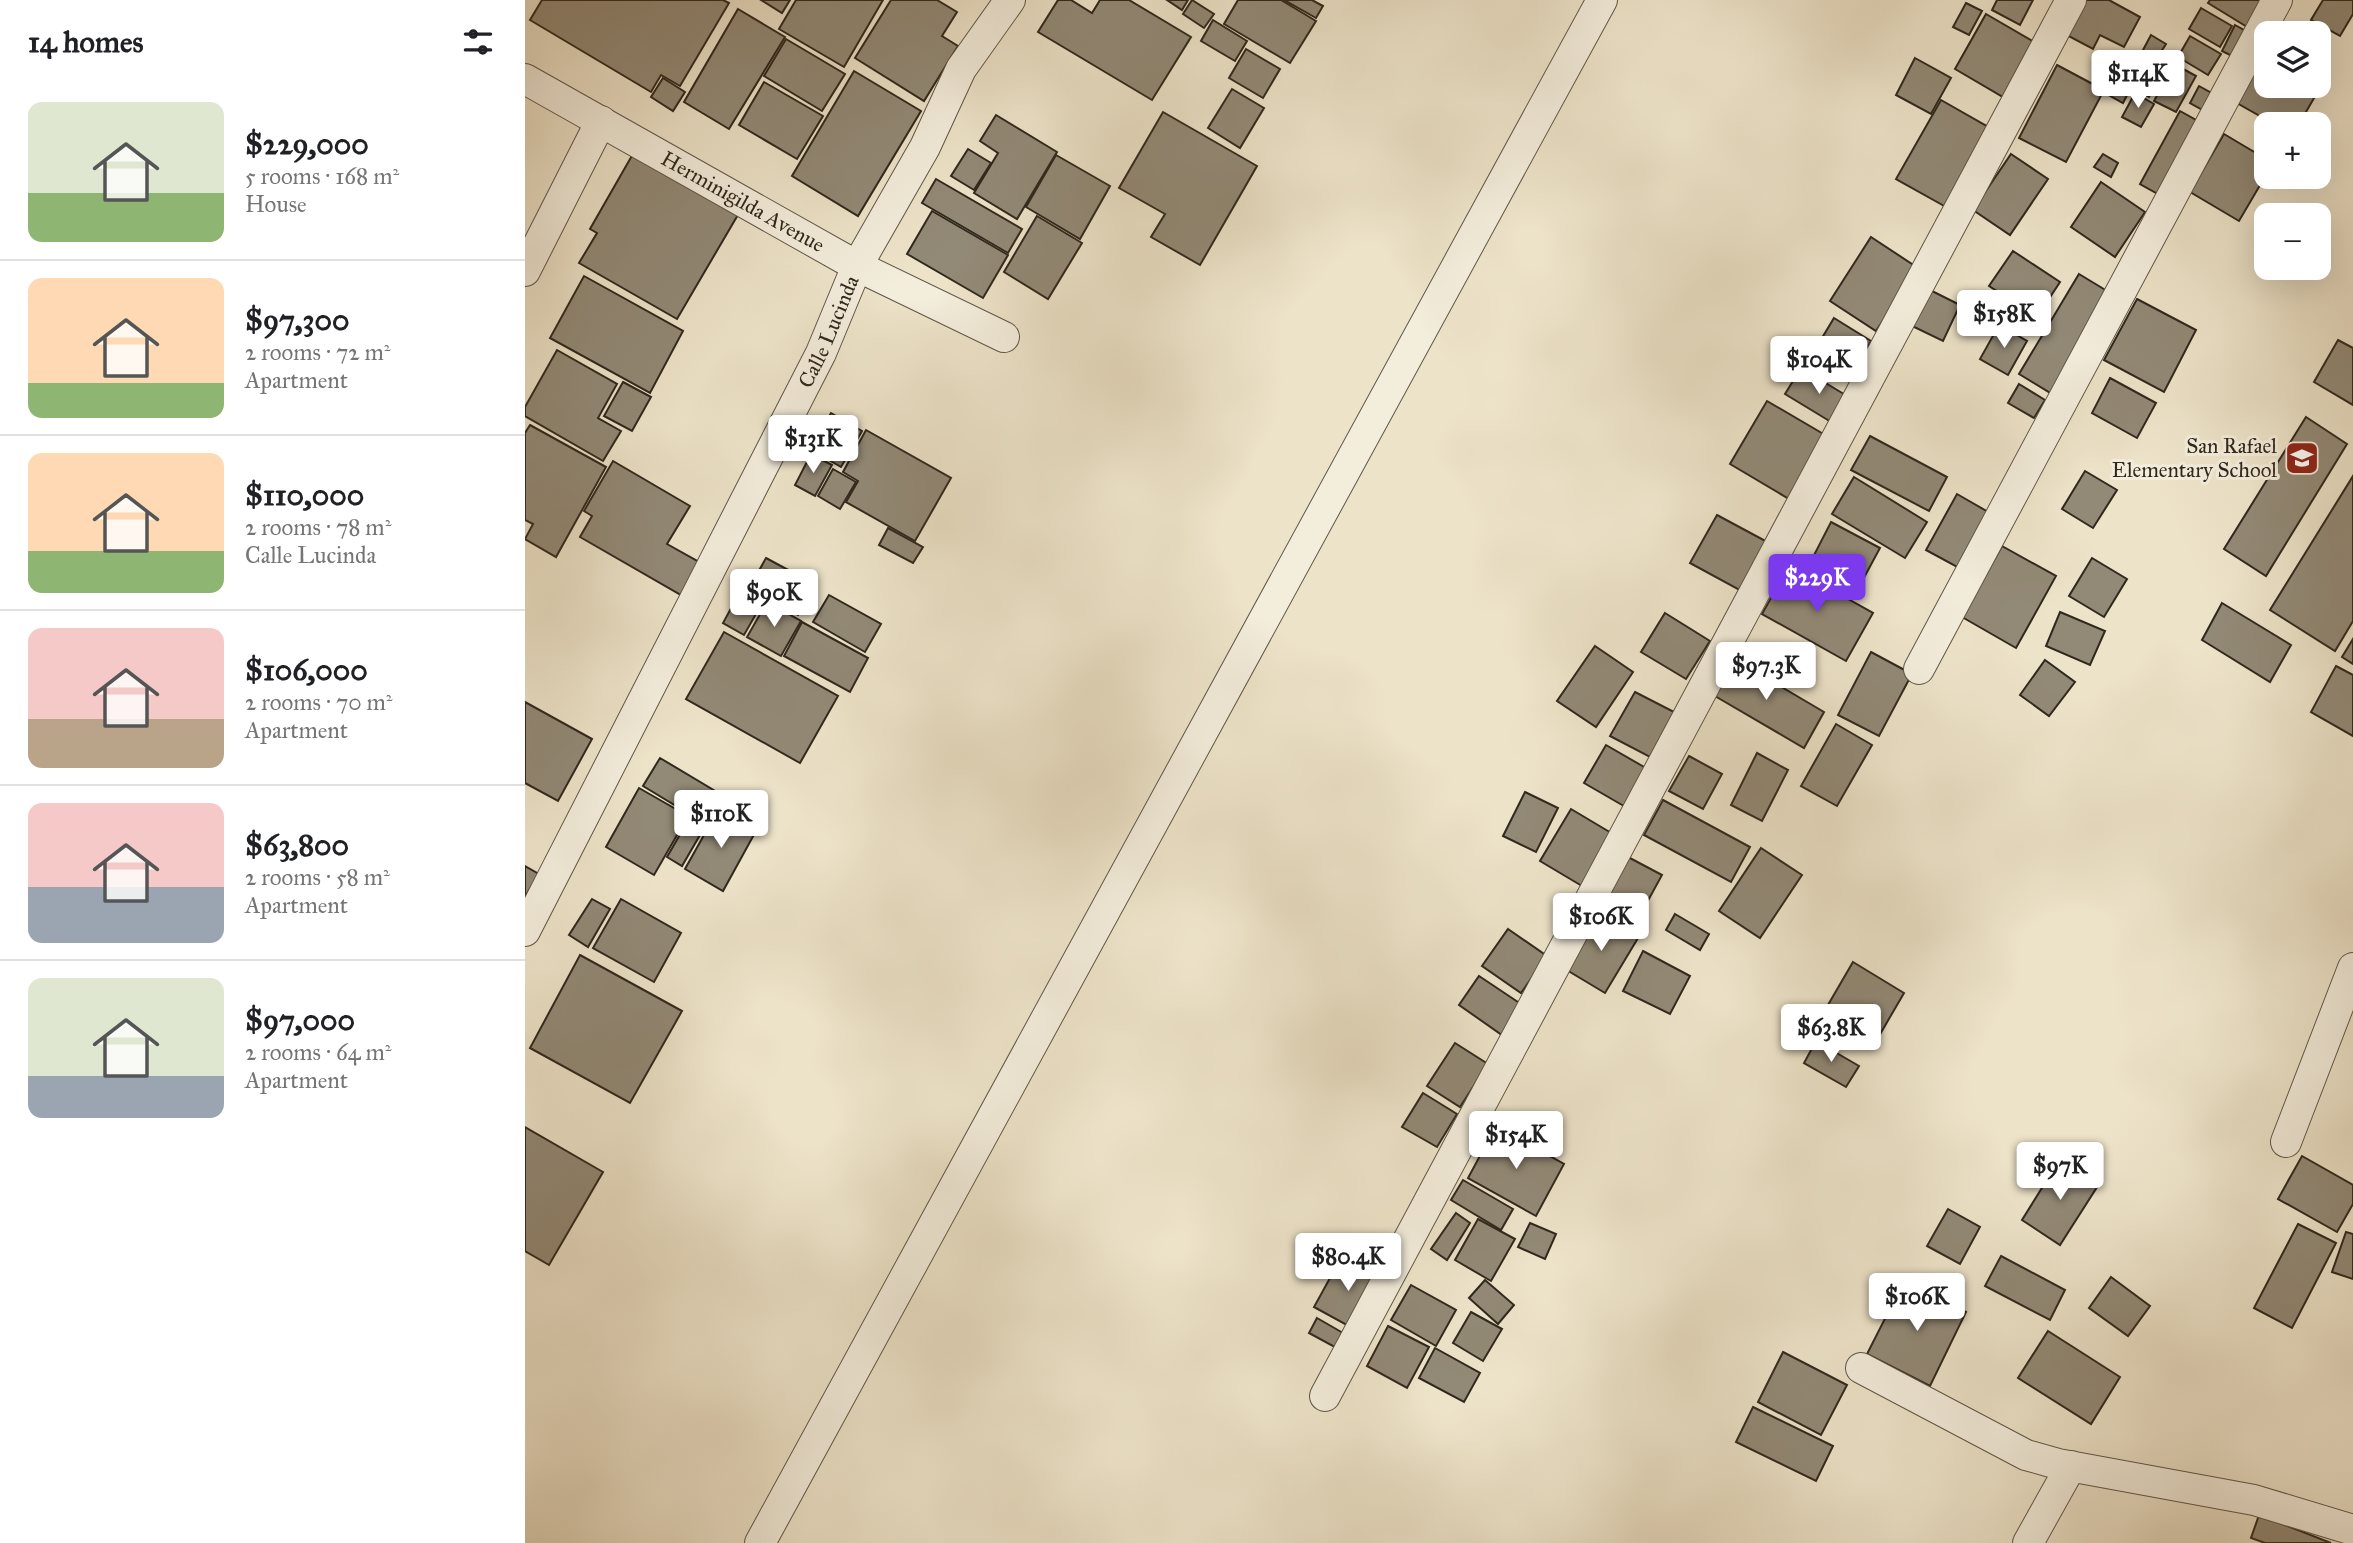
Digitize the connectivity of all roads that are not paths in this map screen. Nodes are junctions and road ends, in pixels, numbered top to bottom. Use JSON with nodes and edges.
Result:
{"nodes":[{"id":1,"x":1602,"y":0,"type":"edge"},
{"id":2,"x":2071,"y":0,"type":"edge"},
{"id":3,"x":2277,"y":0,"type":"edge"},
{"id":4,"x":1007,"y":1,"type":"edge"},
{"id":5,"x":525,"y":79,"type":"edge"},
{"id":6,"x":600,"y":121,"type":"junction"},
{"id":7,"x":857,"y":266,"type":"junction"},
{"id":8,"x":525,"y":271,"type":"edge"},
{"id":9,"x":1004,"y":337,"type":"dead end"},
{"id":10,"x":1919,"y":669,"type":"dead end"},
{"id":11,"x":525,"y":931,"type":"edge"},
{"id":12,"x":2353,"y":968,"type":"edge"},
{"id":13,"x":2286,"y":1142,"type":"dead end"},
{"id":14,"x":1861,"y":1368,"type":"dead end"},
{"id":15,"x":1325,"y":1396,"type":"dead end"},
{"id":16,"x":2071,"y":1466,"type":"junction"},
{"id":17,"x":2353,"y":1530,"type":"edge"},
{"id":18,"x":760,"y":1543,"type":"edge"},
{"id":19,"x":2028,"y":1543,"type":"edge"}],
"edges":[{"from":1,"to":18,"type":"street"},
{"from":2,"to":15,"type":"street"},
{"from":3,"to":10,"type":"street"},
{"from":4,"to":7,"type":"street","name":"Calle Lucinda"},
{"from":5,"to":6,"type":"street","name":"Herminigilda Avenue"},
{"from":6,"to":7,"type":"street","name":"Herminigilda Avenue"},
{"from":6,"to":8,"type":"street"},
{"from":7,"to":9,"type":"street","name":"Herminigilda Avenue"},
{"from":7,"to":11,"type":"street","name":"Calle Lucinda"},
{"from":12,"to":13,"type":"street"},
{"from":14,"to":16,"type":"street"},
{"from":16,"to":17,"type":"street"},
{"from":16,"to":19,"type":"street"}]}
